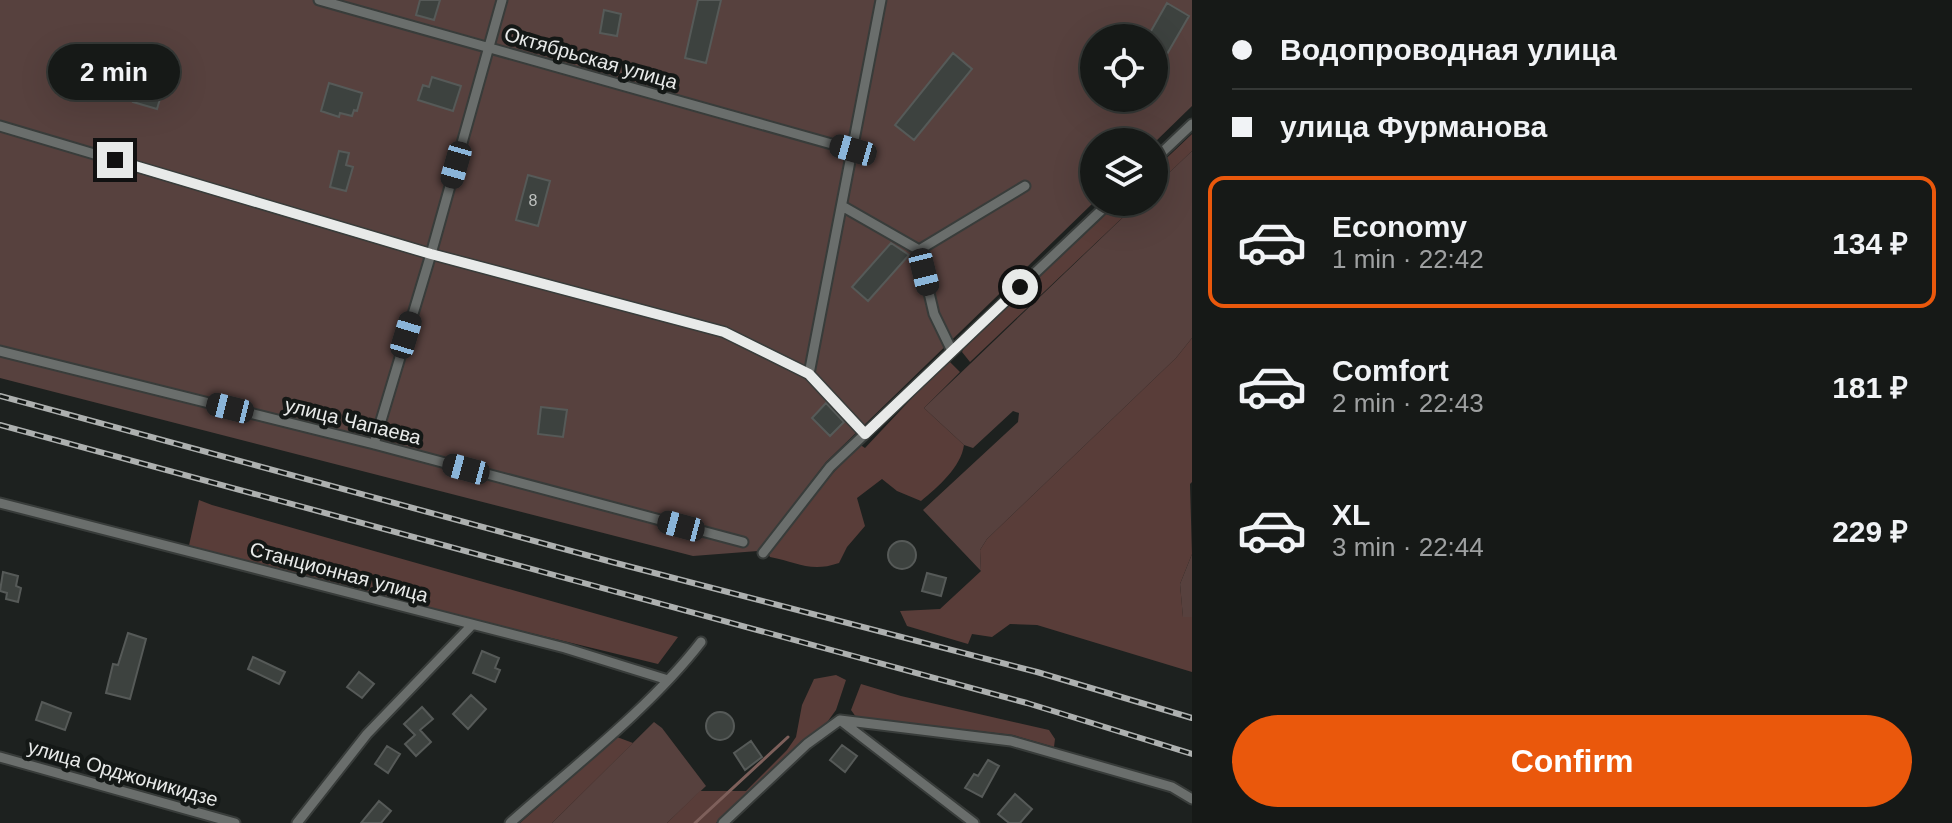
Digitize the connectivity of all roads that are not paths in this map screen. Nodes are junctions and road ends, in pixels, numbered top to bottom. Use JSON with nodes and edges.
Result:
{"nodes":[{"id":1,"x":319,"y":0,"type":"edge"},
{"id":2,"x":502,"y":0,"type":"edge"},
{"id":3,"x":881,"y":0,"type":"edge"},
{"id":4,"x":488,"y":48,"type":"junction"},
{"id":5,"x":1192,"y":124,"type":"edge"},
{"id":6,"x":0,"y":126,"type":"edge"},
{"id":7,"x":1168,"y":147,"type":"edge"},
{"id":8,"x":853,"y":150,"type":"junction"},
{"id":9,"x":1025,"y":186,"type":"dead end"},
{"id":10,"x":842,"y":206,"type":"junction"},
{"id":11,"x":1095,"y":216,"type":"edge"},
{"id":12,"x":919,"y":250,"type":"junction"},
{"id":13,"x":431,"y":254,"type":"junction"},
{"id":14,"x":0,"y":351,"type":"edge"},
{"id":15,"x":952,"y":351,"type":"junction"},
{"id":16,"x":809,"y":374,"type":"junction"},
{"id":17,"x":865,"y":434,"type":"junction"},
{"id":18,"x":374,"y":444,"type":"junction"},
{"id":19,"x":0,"y":503,"type":"edge"},
{"id":20,"x":743,"y":542,"type":"dead end"},
{"id":21,"x":763,"y":553,"type":"dead end"},
{"id":22,"x":472,"y":625,"type":"junction"},
{"id":23,"x":701,"y":642,"type":"dead end"},
{"id":24,"x":668,"y":680,"type":"junction"},
{"id":25,"x":840,"y":720,"type":"junction"},
{"id":26,"x":0,"y":757,"type":"edge"},
{"id":27,"x":1192,"y":799,"type":"edge"},
{"id":28,"x":235,"y":823,"type":"edge"},
{"id":29,"x":297,"y":823,"type":"edge"},
{"id":30,"x":510,"y":823,"type":"edge"},
{"id":31,"x":723,"y":823,"type":"edge"},
{"id":32,"x":974,"y":823,"type":"edge"}],
"edges":[{"from":1,"to":4,"type":"street","name":"Октябрьская улица"},
{"from":2,"to":4,"type":"street"},
{"from":3,"to":8,"type":"street"},
{"from":4,"to":8,"type":"street","name":"Октябрьская улица"},
{"from":4,"to":13,"type":"street"},
{"from":5,"to":7,"type":"street"},
{"from":6,"to":13,"type":"street"},
{"from":8,"to":10,"type":"street"},
{"from":9,"to":12,"type":"street"},
{"from":10,"to":12,"type":"street"},
{"from":10,"to":16,"type":"street"},
{"from":11,"to":15,"type":"street"},
{"from":12,"to":15,"type":"street"},
{"from":13,"to":16,"type":"street"},
{"from":13,"to":18,"type":"street"},
{"from":14,"to":18,"type":"street","name":"улица Чапаева"},
{"from":15,"to":17,"type":"street"},
{"from":16,"to":17,"type":"street"},
{"from":17,"to":21,"type":"street"},
{"from":18,"to":20,"type":"street","name":"улица Чапаева"},
{"from":19,"to":22,"type":"street","name":"Станционная улица"},
{"from":22,"to":24,"type":"street","name":"Станционная улица"},
{"from":22,"to":29,"type":"street"},
{"from":23,"to":24,"type":"street"},
{"from":24,"to":30,"type":"street"},
{"from":25,"to":27,"type":"street"},
{"from":25,"to":31,"type":"street"},
{"from":25,"to":32,"type":"street"},
{"from":26,"to":28,"type":"street","name":"улица Орджоникидзе"}]}
